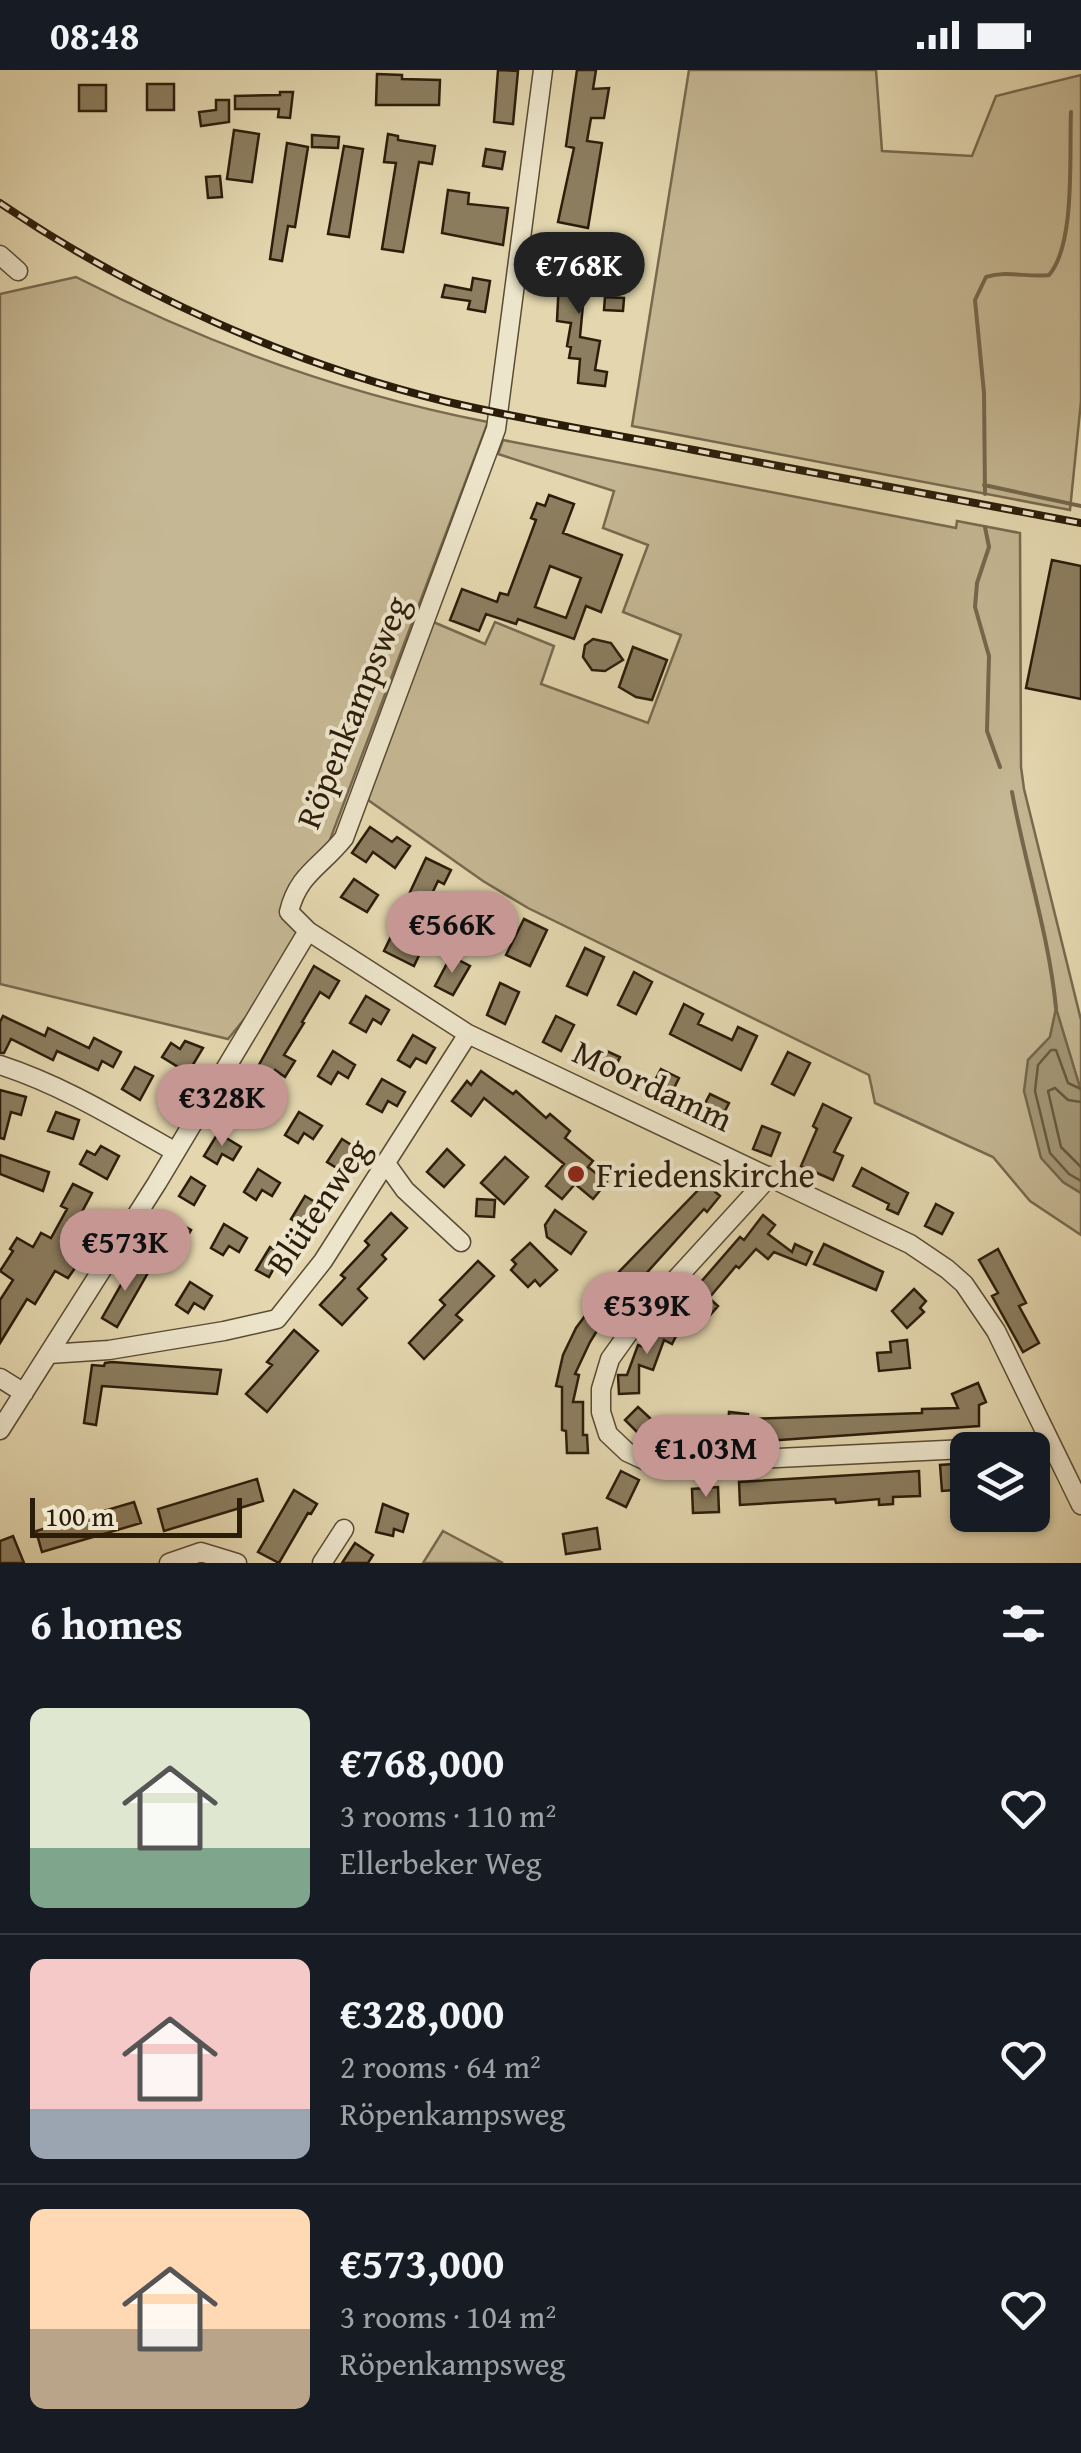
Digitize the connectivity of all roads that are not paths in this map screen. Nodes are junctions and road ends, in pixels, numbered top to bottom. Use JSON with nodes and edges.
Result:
{"nodes":[{"id":1,"x":542,"y":70,"type":"edge"},
{"id":2,"x":0,"y":255,"type":"edge"},
{"id":3,"x":18,"y":271,"type":"dead end"},
{"id":4,"x":308,"y":931,"type":"junction"},
{"id":5,"x":468,"y":1034,"type":"junction"},
{"id":6,"x":0,"y":1065,"type":"edge"},
{"id":7,"x":174,"y":1151,"type":"junction"},
{"id":8,"x":387,"y":1165,"type":"junction"},
{"id":9,"x":770,"y":1176,"type":"junction"},
{"id":10,"x":462,"y":1242,"type":"dead end"},
{"id":11,"x":49,"y":1354,"type":"junction"},
{"id":12,"x":0,"y":1378,"type":"edge"},
{"id":13,"x":24,"y":1394,"type":"junction"},
{"id":14,"x":0,"y":1430,"type":"edge"},
{"id":15,"x":1051,"y":1445,"type":"junction"},
{"id":16,"x":1075,"y":1483,"type":"edge"},
{"id":17,"x":1081,"y":1505,"type":"edge"},
{"id":18,"x":344,"y":1529,"type":"dead end"},
{"id":19,"x":170,"y":1563,"type":"edge"},
{"id":20,"x":237,"y":1563,"type":"edge"},
{"id":21,"x":322,"y":1563,"type":"edge"}],
"edges":[{"from":1,"to":4,"type":"street","name":"Röpenkampsweg"},
{"from":2,"to":3,"type":"street"},
{"from":4,"to":5,"type":"street","name":"Moordamm"},
{"from":4,"to":7,"type":"street"},
{"from":5,"to":8,"type":"street","name":"Blütenweg"},
{"from":5,"to":9,"type":"street","name":"Moordamm"},
{"from":6,"to":7,"type":"street"},
{"from":7,"to":11,"type":"street"},
{"from":8,"to":10,"type":"street"},
{"from":8,"to":11,"type":"street","name":"Blütenweg"},
{"from":9,"to":15,"type":"street","name":"Moordamm"},
{"from":9,"to":15,"type":"street"},
{"from":11,"to":13,"type":"street"},
{"from":12,"to":13,"type":"street"},
{"from":13,"to":14,"type":"street"},
{"from":15,"to":16,"type":"street","name":"Moordamm"},
{"from":16,"to":17,"type":"street","name":"Moordamm"},
{"from":18,"to":21,"type":"street"},
{"from":19,"to":20,"type":"street"}]}
